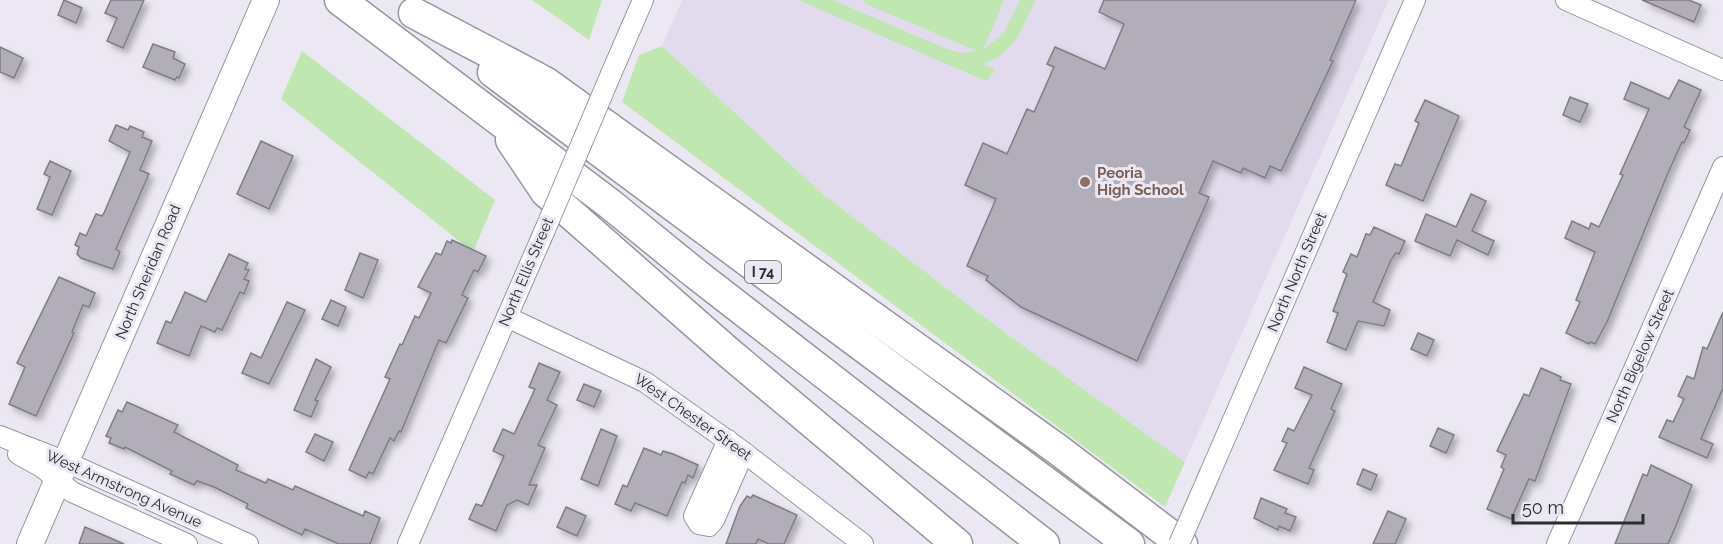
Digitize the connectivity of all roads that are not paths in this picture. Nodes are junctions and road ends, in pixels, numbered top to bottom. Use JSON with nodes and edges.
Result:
{"nodes":[{"id":1,"x":266,"y":0,"type":"edge"},
{"id":2,"x":340,"y":0,"type":"edge"},
{"id":3,"x":643,"y":0,"type":"edge"},
{"id":4,"x":1416,"y":0,"type":"edge"},
{"id":5,"x":1566,"y":0,"type":"edge"},
{"id":6,"x":406,"y":6,"type":"edge"},
{"id":7,"x":1723,"y":70,"type":"edge"},
{"id":8,"x":500,"y":123,"type":"junction"},
{"id":9,"x":1723,"y":167,"type":"edge"},
{"id":10,"x":507,"y":317,"type":"junction"},
{"id":11,"x":0,"y":436,"type":"edge"},
{"id":12,"x":728,"y":440,"type":"junction"},
{"id":13,"x":0,"y":444,"type":"edge"},
{"id":14,"x":744,"y":452,"type":"junction"},
{"id":15,"x":62,"y":472,"type":"junction"},
{"id":16,"x":30,"y":544,"type":"edge"},
{"id":17,"x":187,"y":544,"type":"edge"},
{"id":18,"x":248,"y":544,"type":"edge"},
{"id":19,"x":408,"y":544,"type":"edge"},
{"id":20,"x":863,"y":544,"type":"edge"},
{"id":21,"x":957,"y":544,"type":"edge"},
{"id":22,"x":1044,"y":544,"type":"edge"},
{"id":23,"x":1129,"y":544,"type":"edge"},
{"id":24,"x":1180,"y":544,"type":"edge"},
{"id":25,"x":1557,"y":544,"type":"edge"}],
"edges":[{"from":1,"to":15,"type":"main road","name":"North Sheridan Road"},
{"from":2,"to":8,"type":"highway"},
{"from":3,"to":10,"type":"street","name":"North Ellis Street","bridge":true},
{"from":4,"to":24,"type":"street","name":"North North Street","bridge":true},
{"from":5,"to":7,"type":"street"},
{"from":6,"to":23,"type":"highway","number":"I 74"},
{"from":6,"to":24,"type":"highway"},
{"from":8,"to":21,"type":"highway"},
{"from":8,"to":22,"type":"highway"},
{"from":9,"to":25,"type":"street","name":"North Bigelow Street"},
{"from":10,"to":12,"type":"street","name":"West Chester Street"},
{"from":10,"to":19,"type":"street","name":"North Ellis Street"},
{"from":11,"to":15,"type":"street","name":"West Armstrong Avenue"},
{"from":12,"to":14,"type":"street","name":"West Chester Street"},
{"from":12,"to":14,"type":"street"},
{"from":13,"to":15,"type":"street","name":"West Armstrong Avenue"},
{"from":14,"to":20,"type":"street","name":"West Chester Street"},
{"from":15,"to":16,"type":"main road","name":"North Sheridan Road"},
{"from":15,"to":17,"type":"street","name":"West Armstrong Avenue"},
{"from":15,"to":18,"type":"street","name":"West Armstrong Avenue"}]}
